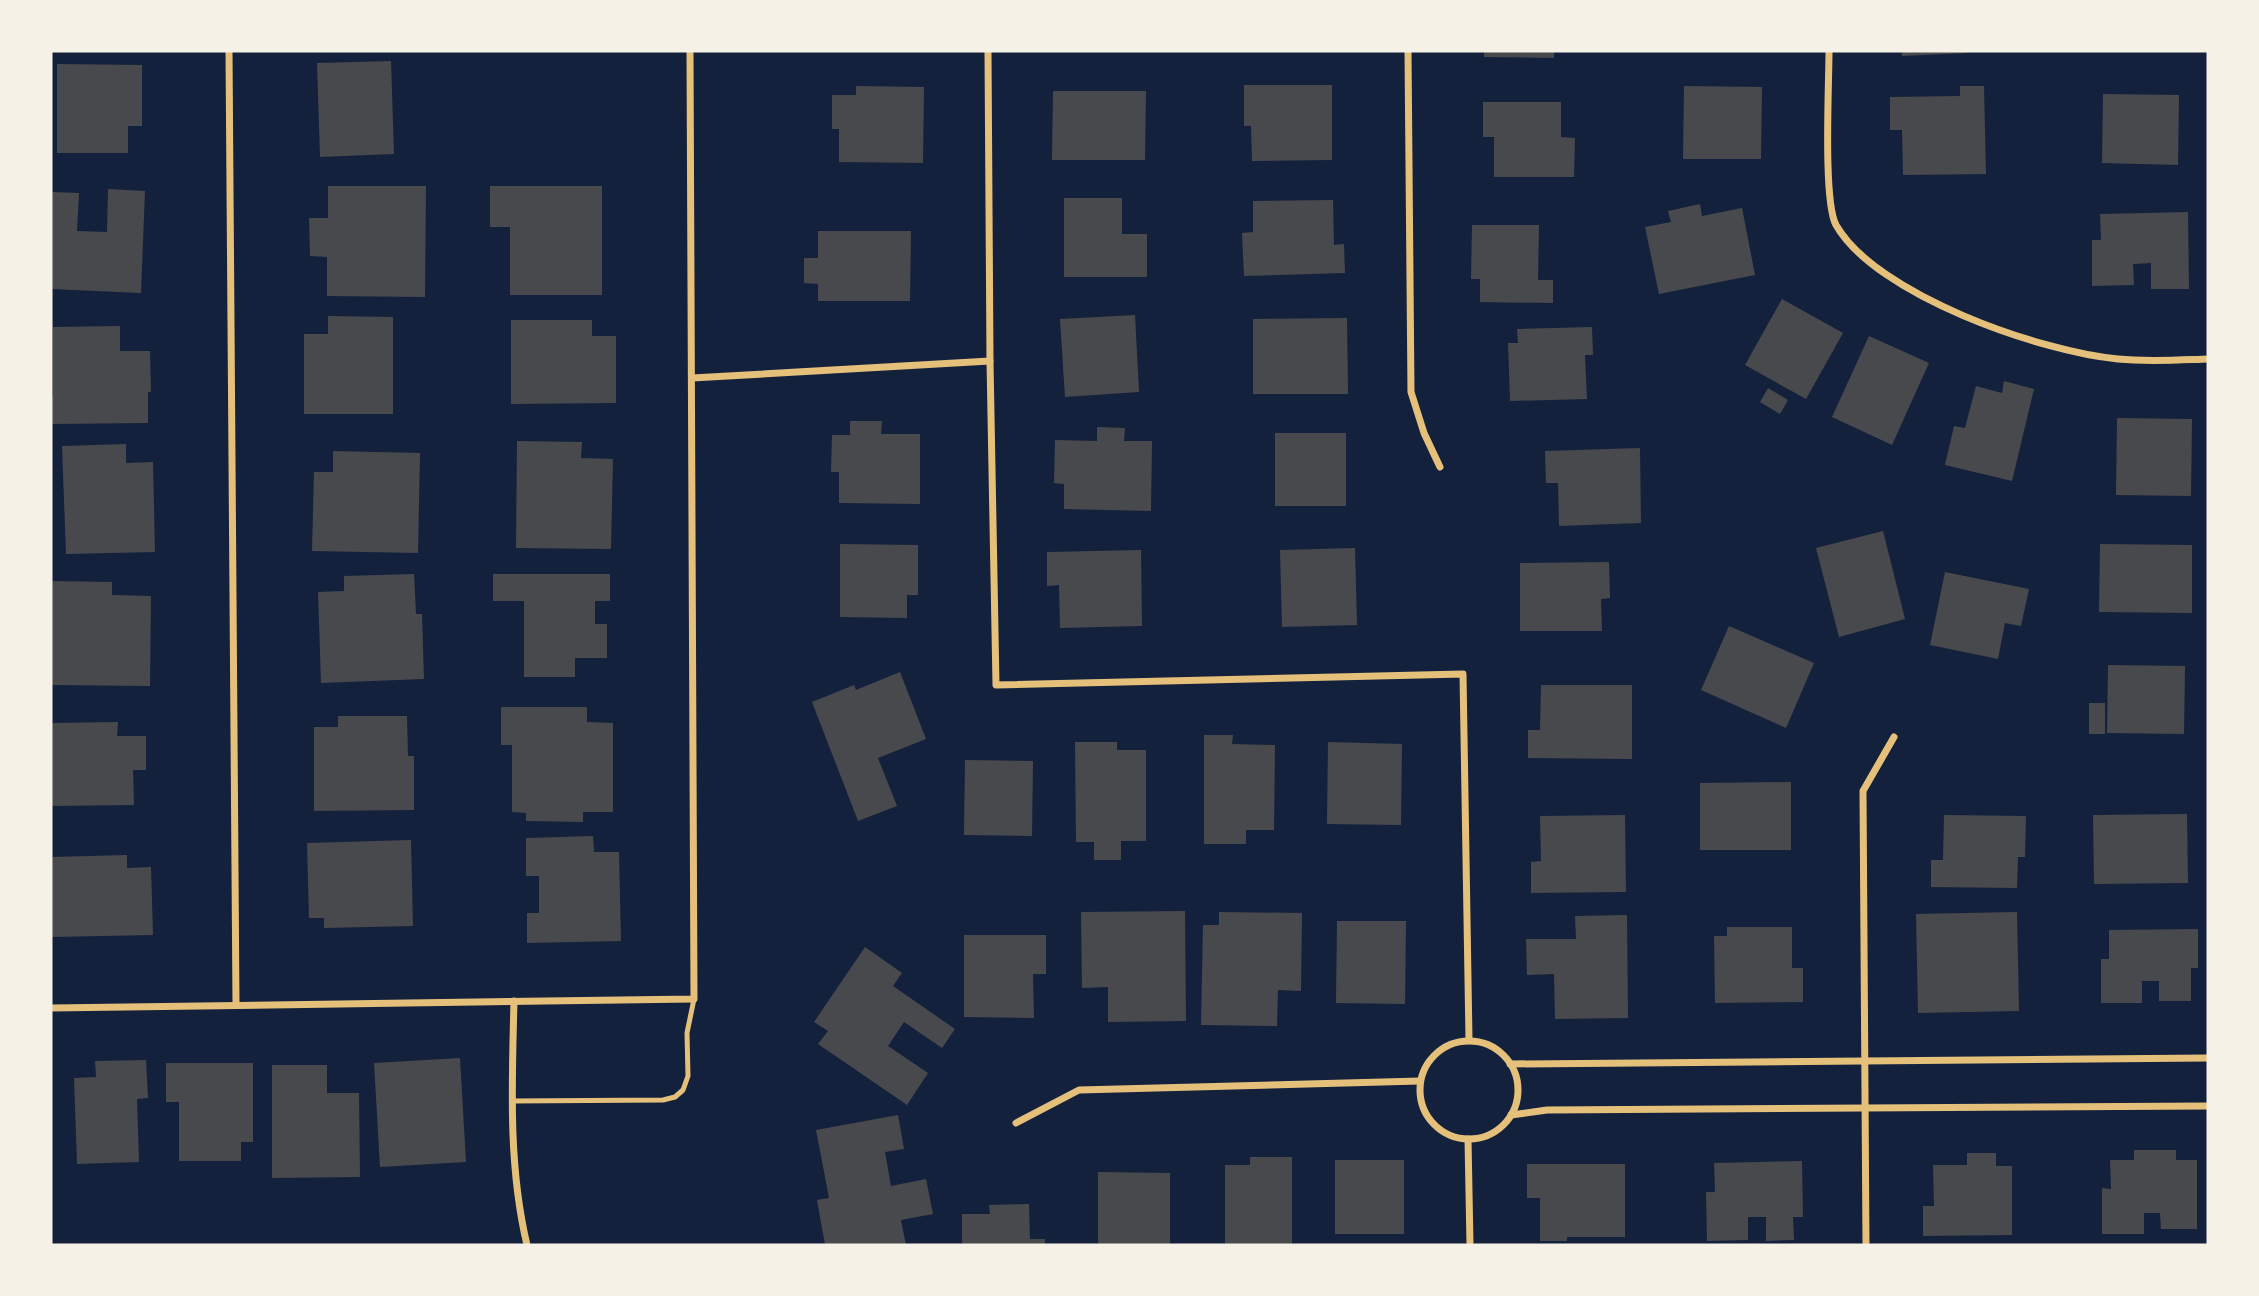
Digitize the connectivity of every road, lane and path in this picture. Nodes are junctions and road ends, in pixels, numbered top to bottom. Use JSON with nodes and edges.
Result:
{"nodes":[{"id":1,"x":229,"y":51,"type":"edge"},
{"id":2,"x":690,"y":51,"type":"edge"},
{"id":3,"x":988,"y":51,"type":"edge"},
{"id":4,"x":1408,"y":51,"type":"edge"},
{"id":5,"x":1829,"y":51,"type":"edge"},
{"id":6,"x":2208,"y":359,"type":"edge"},
{"id":7,"x":990,"y":361,"type":"junction"},
{"id":8,"x":692,"y":378,"type":"junction"},
{"id":9,"x":1440,"y":467,"type":"dead end"},
{"id":10,"x":1894,"y":737,"type":"dead end"},
{"id":11,"x":694,"y":999,"type":"junction"},
{"id":12,"x":514,"y":1001,"type":"junction"},
{"id":13,"x":236,"y":1005,"type":"junction"},
{"id":14,"x":51,"y":1008,"type":"edge"},
{"id":15,"x":1469,"y":1040,"type":"junction"},
{"id":16,"x":2208,"y":1058,"type":"edge"},
{"id":17,"x":1864,"y":1062,"type":"junction"},
{"id":18,"x":1510,"y":1064,"type":"junction"},
{"id":19,"x":1420,"y":1081,"type":"junction"},
{"id":20,"x":512,"y":1101,"type":"junction"},
{"id":21,"x":2208,"y":1105,"type":"edge"},
{"id":22,"x":1865,"y":1107,"type":"junction"},
{"id":23,"x":1511,"y":1115,"type":"junction"},
{"id":24,"x":1016,"y":1123,"type":"dead end"},
{"id":25,"x":1468,"y":1139,"type":"junction"},
{"id":26,"x":527,"y":1245,"type":"edge"},
{"id":27,"x":1470,"y":1245,"type":"edge"},
{"id":28,"x":1866,"y":1245,"type":"edge"}],
"edges":[{"from":1,"to":13,"type":"street"},
{"from":2,"to":8,"type":"street"},
{"from":3,"to":7,"type":"street"},
{"from":4,"to":9,"type":"street"},
{"from":5,"to":6,"type":"street"},
{"from":7,"to":8,"type":"street"},
{"from":7,"to":15,"type":"street"},
{"from":8,"to":11,"type":"street"},
{"from":10,"to":17,"type":"street"},
{"from":11,"to":12,"type":"street"},
{"from":11,"to":20,"type":"lane"},
{"from":12,"to":13,"type":"street"},
{"from":12,"to":20,"type":"street"},
{"from":13,"to":14,"type":"street"},
{"from":15,"to":18,"type":"street"},
{"from":15,"to":19,"type":"street"},
{"from":16,"to":17,"type":"street"},
{"from":17,"to":18,"type":"street"},
{"from":17,"to":22,"type":"street"},
{"from":18,"to":23,"type":"street"},
{"from":19,"to":24,"type":"street"},
{"from":19,"to":25,"type":"street"},
{"from":20,"to":26,"type":"street"},
{"from":21,"to":22,"type":"street"},
{"from":22,"to":23,"type":"street"},
{"from":22,"to":28,"type":"street"},
{"from":23,"to":25,"type":"street"},
{"from":25,"to":27,"type":"street"}]}
